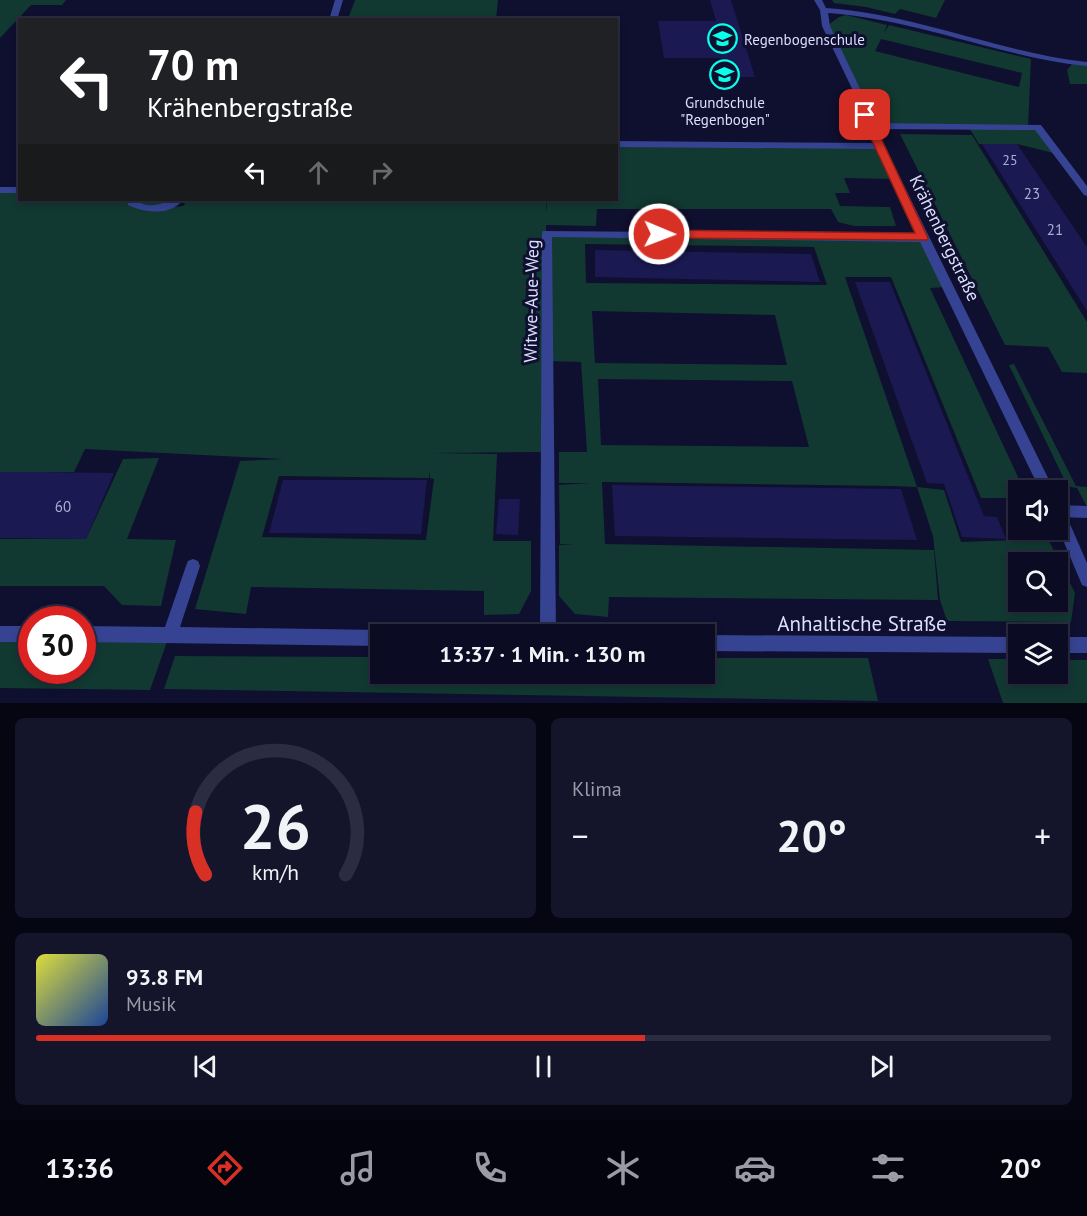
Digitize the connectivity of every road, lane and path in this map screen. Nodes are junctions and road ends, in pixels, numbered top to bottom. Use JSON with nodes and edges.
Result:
{"nodes":[{"id":1,"x":339,"y":0,"type":"edge"},
{"id":2,"x":821,"y":5,"type":"edge"},
{"id":3,"x":334,"y":18,"type":"edge"},
{"id":4,"x":1087,"y":64,"type":"edge"},
{"id":5,"x":871,"y":126,"type":"junction"},
{"id":6,"x":618,"y":144,"type":"edge"},
{"id":7,"x":880,"y":146,"type":"junction"},
{"id":8,"x":0,"y":190,"type":"edge"},
{"id":9,"x":18,"y":190,"type":"edge"},
{"id":10,"x":1087,"y":193,"type":"edge"},
{"id":11,"x":132,"y":201,"type":"edge"},
{"id":12,"x":176,"y":201,"type":"edge"},
{"id":13,"x":922,"y":238,"type":"junction"},
{"id":14,"x":1042,"y":480,"type":"edge"},
{"id":15,"x":1068,"y":512,"type":"edge"},
{"id":16,"x":1087,"y":512,"type":"edge"},
{"id":17,"x":1068,"y":535,"type":"edge"},
{"id":18,"x":193,"y":566,"type":"dead end"},
{"id":19,"x":1087,"y":580,"type":"edge"},
{"id":20,"x":548,"y":624,"type":"edge"},
{"id":21,"x":0,"y":634,"type":"edge"},
{"id":22,"x":18,"y":634,"type":"edge"},
{"id":23,"x":96,"y":634,"type":"edge"},
{"id":24,"x":170,"y":635,"type":"junction"},
{"id":25,"x":370,"y":638,"type":"edge"},
{"id":26,"x":715,"y":643,"type":"edge"},
{"id":27,"x":1008,"y":645,"type":"edge"},
{"id":28,"x":1068,"y":645,"type":"edge"},
{"id":29,"x":1087,"y":645,"type":"edge"}],
"edges":[{"from":1,"to":3,"type":"street"},
{"from":2,"to":4,"type":"street"},
{"from":2,"to":5,"type":"street","name":"Krähenbergstraße"},
{"from":5,"to":7,"type":"street","name":"Krähenbergstraße"},
{"from":5,"to":10,"type":"street"},
{"from":6,"to":7,"type":"street"},
{"from":7,"to":13,"type":"street","name":"Krähenbergstraße"},
{"from":8,"to":9,"type":"street"},
{"from":11,"to":12,"type":"street"},
{"from":13,"to":14,"type":"street","name":"Krähenbergstraße"},
{"from":13,"to":20,"type":"street","name":"Witwe-Aue-Weg"},
{"from":15,"to":16,"type":"street"},
{"from":17,"to":19,"type":"street"},
{"from":18,"to":24,"type":"street"},
{"from":21,"to":22,"type":"street"},
{"from":23,"to":24,"type":"street"},
{"from":24,"to":25,"type":"street"},
{"from":26,"to":27,"type":"street","name":"Anhaltische Straße"},
{"from":28,"to":29,"type":"street"}]}
